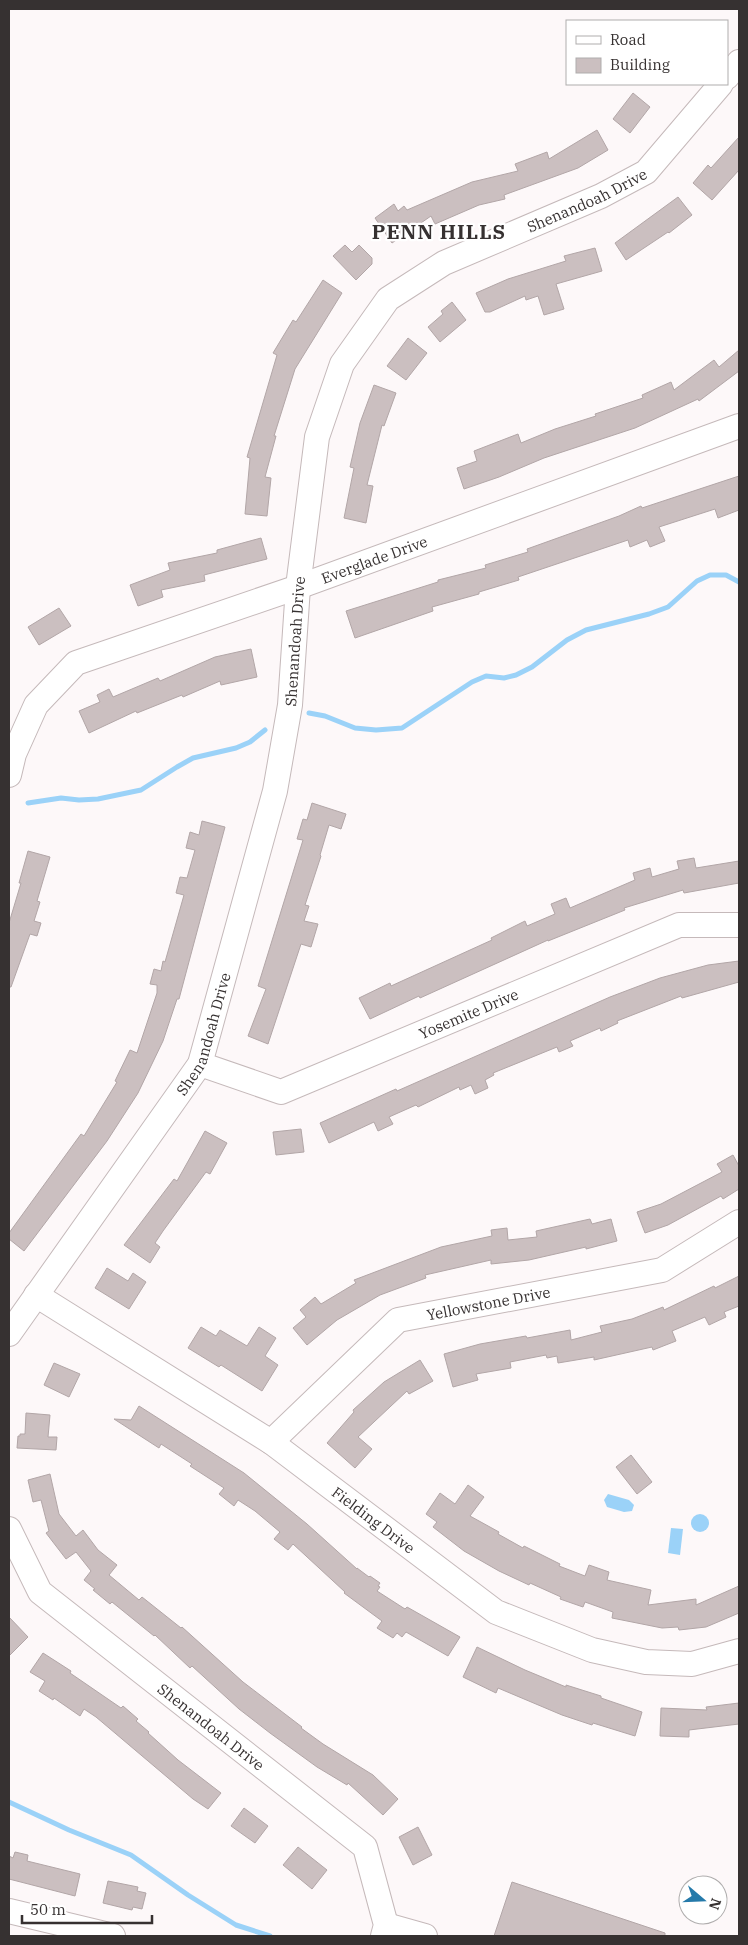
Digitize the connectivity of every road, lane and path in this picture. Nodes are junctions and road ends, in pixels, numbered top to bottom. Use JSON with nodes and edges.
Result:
{"nodes":[{"id":1,"x":739,"y":62,"type":"edge"},
{"id":2,"x":728,"y":76,"type":"edge"},
{"id":3,"x":720,"y":85,"type":"edge"},
{"id":4,"x":739,"y":426,"type":"edge"},
{"id":5,"x":298,"y":587,"type":"junction"},
{"id":6,"x":9,"y":775,"type":"edge"},
{"id":7,"x":739,"y":925,"type":"edge"},
{"id":8,"x":200,"y":1064,"type":"junction"},
{"id":9,"x":739,"y":1222,"type":"edge"},
{"id":10,"x":36,"y":1295,"type":"junction"},
{"id":11,"x":9,"y":1334,"type":"edge"},
{"id":12,"x":271,"y":1442,"type":"junction"},
{"id":13,"x":9,"y":1529,"type":"edge"},
{"id":14,"x":739,"y":1651,"type":"edge"},
{"id":15,"x":9,"y":1911,"type":"edge"},
{"id":16,"x":385,"y":1931,"type":"edge"},
{"id":17,"x":113,"y":1936,"type":"edge"},
{"id":18,"x":425,"y":1936,"type":"edge"}],
"edges":[{"from":1,"to":2,"type":"street"},
{"from":3,"to":5,"type":"street","name":"Shenandoah Drive"},
{"from":4,"to":5,"type":"street","name":"Everglade Drive"},
{"from":5,"to":6,"type":"street","name":"Everglade Drive"},
{"from":5,"to":8,"type":"street","name":"Shenandoah Drive"},
{"from":7,"to":8,"type":"street","name":"Yosemite Drive"},
{"from":8,"to":10,"type":"street","name":"Shenandoah Drive"},
{"from":9,"to":12,"type":"street","name":"Yellowstone Drive"},
{"from":10,"to":11,"type":"street","name":"Shenandoah Drive"},
{"from":10,"to":12,"type":"street","name":"Fielding Drive"},
{"from":12,"to":14,"type":"street","name":"Fielding Drive"},
{"from":13,"to":16,"type":"street","name":"Shenandoah Drive"},
{"from":15,"to":17,"type":"street"},
{"from":16,"to":18,"type":"street"}]}
